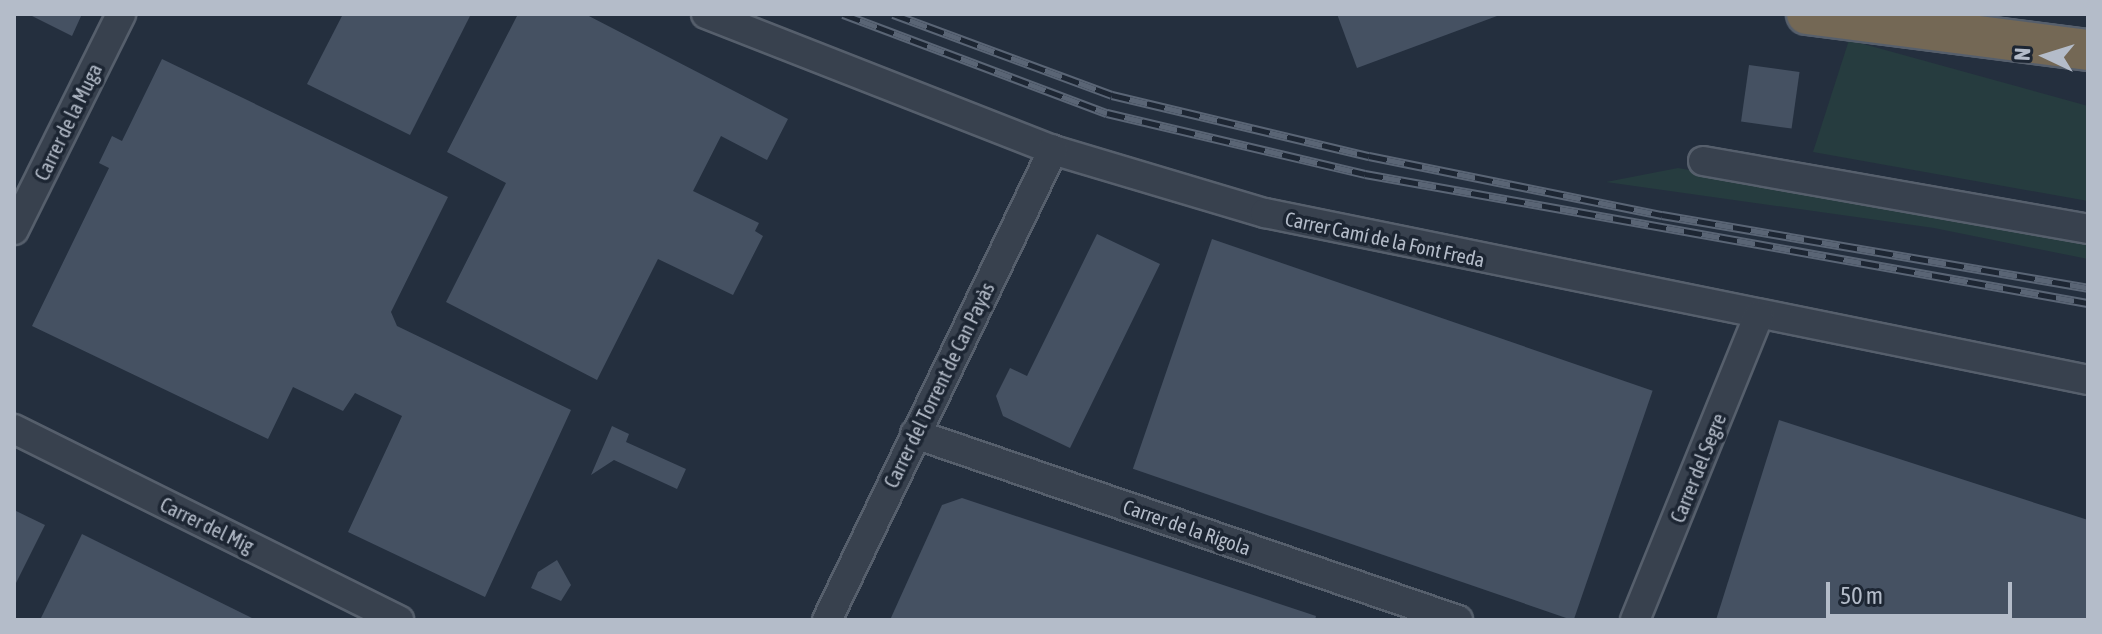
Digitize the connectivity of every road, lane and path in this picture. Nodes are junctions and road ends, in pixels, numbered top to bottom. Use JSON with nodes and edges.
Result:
{"nodes":[{"id":1,"x":121,"y":14,"type":"edge"},
{"id":2,"x":706,"y":14,"type":"edge"},
{"id":3,"x":1807,"y":14,"type":"edge"},
{"id":4,"x":1968,"y":14,"type":"edge"},
{"id":5,"x":2088,"y":49,"type":"edge"},
{"id":6,"x":1053,"y":150,"type":"junction"},
{"id":7,"x":1703,"y":161,"type":"dead end"},
{"id":8,"x":2088,"y":229,"type":"edge"},
{"id":9,"x":14,"y":230,"type":"edge"},
{"id":10,"x":1759,"y":315,"type":"junction"},
{"id":11,"x":2088,"y":380,"type":"edge"},
{"id":12,"x":14,"y":429,"type":"edge"},
{"id":13,"x":915,"y":434,"type":"junction"},
{"id":14,"x":399,"y":620,"type":"edge"},
{"id":15,"x":827,"y":620,"type":"edge"},
{"id":16,"x":1458,"y":620,"type":"edge"},
{"id":17,"x":1635,"y":620,"type":"edge"}],
"edges":[{"from":1,"to":9,"type":"street","name":"Carrer de la Muga"},
{"from":2,"to":6,"type":"street","name":"Carrer Camí de la Font Freda"},
{"from":3,"to":5,"type":"highway"},
{"from":4,"to":5,"type":"highway"},
{"from":6,"to":10,"type":"street","name":"Carrer Camí de la Font Freda"},
{"from":6,"to":13,"type":"street","name":"Carrer del Torrent de Can Payàs"},
{"from":7,"to":8,"type":"street"},
{"from":10,"to":11,"type":"street","name":"Carrer Camí de la Font Freda"},
{"from":10,"to":17,"type":"street","name":"Carrer del Segre"},
{"from":12,"to":14,"type":"street","name":"Carrer del Mig"},
{"from":13,"to":15,"type":"street","name":"Carrer del Torrent de Can Payàs"},
{"from":13,"to":16,"type":"street","name":"Carrer de la Rigola"}]}
